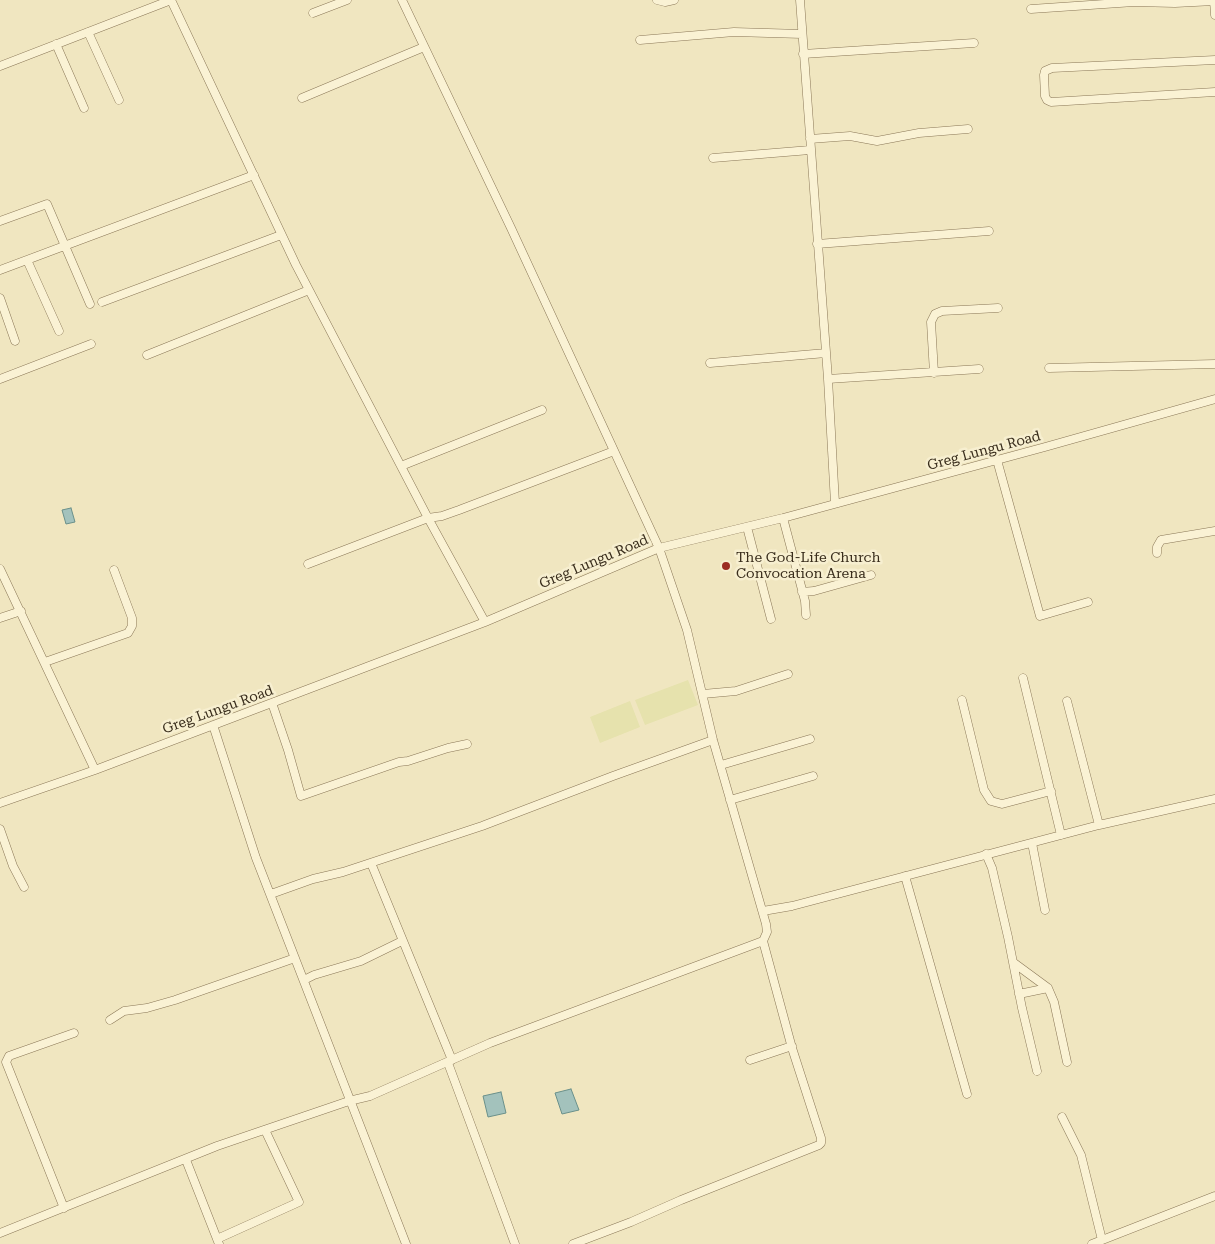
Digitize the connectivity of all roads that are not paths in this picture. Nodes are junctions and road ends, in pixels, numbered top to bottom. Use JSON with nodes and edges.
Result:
{"nodes":[{"id":1,"x":171,"y":0,"type":"edge"},
{"id":2,"x":347,"y":0,"type":"edge"},
{"id":3,"x":402,"y":0,"type":"edge"},
{"id":4,"x":657,"y":0,"type":"edge"},
{"id":5,"x":674,"y":0,"type":"edge"},
{"id":6,"x":800,"y":0,"type":"edge"},
{"id":7,"x":1214,"y":1,"type":"edge"},
{"id":8,"x":1031,"y":9,"type":"dead end"},
{"id":9,"x":313,"y":13,"type":"dead end"},
{"id":10,"x":1215,"y":16,"type":"edge"},
{"id":11,"x":88,"y":32,"type":"junction"},
{"id":12,"x":802,"y":34,"type":"junction"},
{"id":13,"x":640,"y":40,"type":"dead end"},
{"id":14,"x":974,"y":43,"type":"dead end"},
{"id":15,"x":56,"y":44,"type":"junction"},
{"id":16,"x":424,"y":47,"type":"junction"},
{"id":17,"x":803,"y":54,"type":"junction"},
{"id":18,"x":1215,"y":60,"type":"edge"},
{"id":19,"x":0,"y":66,"type":"edge"},
{"id":20,"x":1215,"y":92,"type":"edge"},
{"id":21,"x":302,"y":98,"type":"dead end"},
{"id":22,"x":118,"y":100,"type":"dead end"},
{"id":23,"x":84,"y":108,"type":"dead end"},
{"id":24,"x":968,"y":129,"type":"dead end"},
{"id":25,"x":810,"y":139,"type":"junction"},
{"id":26,"x":810,"y":150,"type":"junction"},
{"id":27,"x":713,"y":158,"type":"dead end"},
{"id":28,"x":254,"y":175,"type":"junction"},
{"id":29,"x":0,"y":221,"type":"edge"},
{"id":30,"x":989,"y":231,"type":"dead end"},
{"id":31,"x":282,"y":235,"type":"junction"},
{"id":32,"x":817,"y":244,"type":"junction"},
{"id":33,"x":65,"y":247,"type":"junction"},
{"id":34,"x":28,"y":260,"type":"junction"},
{"id":35,"x":0,"y":270,"type":"edge"},
{"id":36,"x":310,"y":290,"type":"junction"},
{"id":37,"x":0,"y":298,"type":"edge"},
{"id":38,"x":102,"y":302,"type":"dead end"},
{"id":39,"x":90,"y":304,"type":"dead end"},
{"id":40,"x":998,"y":308,"type":"dead end"},
{"id":41,"x":58,"y":331,"type":"dead end"},
{"id":42,"x":15,"y":341,"type":"dead end"},
{"id":43,"x":91,"y":344,"type":"dead end"},
{"id":44,"x":826,"y":353,"type":"junction"},
{"id":45,"x":147,"y":355,"type":"dead end"},
{"id":46,"x":710,"y":363,"type":"dead end"},
{"id":47,"x":1215,"y":364,"type":"edge"},
{"id":48,"x":1048,"y":368,"type":"dead end"},
{"id":49,"x":979,"y":370,"type":"dead end"},
{"id":50,"x":934,"y":373,"type":"junction"},
{"id":51,"x":0,"y":379,"type":"edge"},
{"id":52,"x":828,"y":379,"type":"junction"},
{"id":53,"x":1215,"y":399,"type":"edge"},
{"id":54,"x":542,"y":410,"type":"dead end"},
{"id":55,"x":614,"y":451,"type":"junction"},
{"id":56,"x":997,"y":460,"type":"junction"},
{"id":57,"x":401,"y":466,"type":"junction"},
{"id":58,"x":836,"y":503,"type":"junction"},
{"id":59,"x":428,"y":518,"type":"junction"},
{"id":60,"x":783,"y":518,"type":"junction"},
{"id":61,"x":747,"y":527,"type":"junction"},
{"id":62,"x":1215,"y":531,"type":"edge"},
{"id":63,"x":658,"y":548,"type":"junction"},
{"id":64,"x":1157,"y":553,"type":"dead end"},
{"id":65,"x":308,"y":564,"type":"dead end"},
{"id":66,"x":0,"y":569,"type":"edge"},
{"id":67,"x":114,"y":570,"type":"dead end"},
{"id":68,"x":871,"y":575,"type":"dead end"},
{"id":69,"x":8,"y":586,"type":"junction"},
{"id":70,"x":0,"y":589,"type":"edge"},
{"id":71,"x":802,"y":592,"type":"junction"},
{"id":72,"x":1088,"y":602,"type":"dead end"},
{"id":73,"x":21,"y":611,"type":"junction"},
{"id":74,"x":806,"y":615,"type":"dead end"},
{"id":75,"x":0,"y":618,"type":"edge"},
{"id":76,"x":772,"y":618,"type":"dead end"},
{"id":77,"x":485,"y":622,"type":"junction"},
{"id":78,"x":45,"y":662,"type":"junction"},
{"id":79,"x":788,"y":674,"type":"dead end"},
{"id":80,"x":1023,"y":678,"type":"dead end"},
{"id":81,"x":703,"y":694,"type":"junction"},
{"id":82,"x":962,"y":700,"type":"dead end"},
{"id":83,"x":1067,"y":702,"type":"dead end"},
{"id":84,"x":272,"y":704,"type":"junction"},
{"id":85,"x":213,"y":725,"type":"junction"},
{"id":86,"x":810,"y":739,"type":"dead end"},
{"id":87,"x":714,"y":740,"type":"junction"},
{"id":88,"x":467,"y":744,"type":"dead end"},
{"id":89,"x":720,"y":765,"type":"junction"},
{"id":90,"x":95,"y":770,"type":"junction"},
{"id":91,"x":813,"y":776,"type":"dead end"},
{"id":92,"x":1051,"y":791,"type":"junction"},
{"id":93,"x":1215,"y":799,"type":"edge"},
{"id":94,"x":730,"y":800,"type":"junction"},
{"id":95,"x":0,"y":803,"type":"edge"},
{"id":96,"x":1099,"y":825,"type":"junction"},
{"id":97,"x":0,"y":829,"type":"edge"},
{"id":98,"x":1061,"y":834,"type":"junction"},
{"id":99,"x":1032,"y":843,"type":"junction"},
{"id":100,"x":986,"y":854,"type":"junction"},
{"id":101,"x":371,"y":863,"type":"junction"},
{"id":102,"x":905,"y":876,"type":"junction"},
{"id":103,"x":24,"y":886,"type":"dead end"},
{"id":104,"x":271,"y":894,"type":"junction"},
{"id":105,"x":1045,"y":910,"type":"dead end"},
{"id":106,"x":763,"y":911,"type":"junction"},
{"id":107,"x":402,"y":941,"type":"junction"},
{"id":108,"x":764,"y":941,"type":"junction"},
{"id":109,"x":295,"y":958,"type":"junction"},
{"id":110,"x":1014,"y":962,"type":"junction"},
{"id":111,"x":304,"y":980,"type":"junction"},
{"id":112,"x":1048,"y":988,"type":"junction"},
{"id":113,"x":1019,"y":994,"type":"junction"},
{"id":114,"x":110,"y":1020,"type":"dead end"},
{"id":115,"x":74,"y":1032,"type":"dead end"},
{"id":116,"x":792,"y":1046,"type":"junction"},
{"id":117,"x":750,"y":1060,"type":"dead end"},
{"id":118,"x":450,"y":1061,"type":"junction"},
{"id":119,"x":1067,"y":1062,"type":"dead end"},
{"id":120,"x":1037,"y":1071,"type":"dead end"},
{"id":121,"x":966,"y":1094,"type":"dead end"},
{"id":122,"x":349,"y":1101,"type":"junction"},
{"id":123,"x":1062,"y":1117,"type":"dead end"},
{"id":124,"x":265,"y":1130,"type":"junction"},
{"id":125,"x":186,"y":1160,"type":"junction"},
{"id":126,"x":1215,"y":1196,"type":"edge"},
{"id":127,"x":64,"y":1208,"type":"junction"},
{"id":128,"x":0,"y":1233,"type":"edge"},
{"id":129,"x":1102,"y":1240,"type":"junction"},
{"id":130,"x":218,"y":1242,"type":"edge"},
{"id":131,"x":406,"y":1244,"type":"edge"},
{"id":132,"x":515,"y":1244,"type":"edge"},
{"id":133,"x":574,"y":1244,"type":"edge"},
{"id":134,"x":1092,"y":1244,"type":"edge"}],
"edges":[{"from":1,"to":11,"type":"street"},
{"from":1,"to":28,"type":"street"},
{"from":2,"to":9,"type":"street"},
{"from":3,"to":16,"type":"street"},
{"from":4,"to":5,"type":"street"},
{"from":6,"to":12,"type":"street"},
{"from":7,"to":8,"type":"street"},
{"from":7,"to":10,"type":"street"},
{"from":11,"to":15,"type":"street"},
{"from":11,"to":22,"type":"street"},
{"from":12,"to":13,"type":"street"},
{"from":12,"to":17,"type":"street"},
{"from":14,"to":17,"type":"street"},
{"from":15,"to":19,"type":"street"},
{"from":15,"to":23,"type":"street"},
{"from":16,"to":21,"type":"street"},
{"from":16,"to":55,"type":"street"},
{"from":17,"to":25,"type":"street"},
{"from":18,"to":20,"type":"street"},
{"from":24,"to":25,"type":"street"},
{"from":25,"to":26,"type":"street"},
{"from":26,"to":27,"type":"street"},
{"from":26,"to":32,"type":"street"},
{"from":28,"to":31,"type":"street"},
{"from":28,"to":33,"type":"street"},
{"from":29,"to":33,"type":"street"},
{"from":30,"to":32,"type":"street"},
{"from":31,"to":36,"type":"street"},
{"from":31,"to":38,"type":"street"},
{"from":32,"to":44,"type":"street"},
{"from":33,"to":34,"type":"street"},
{"from":33,"to":39,"type":"street"},
{"from":34,"to":35,"type":"street"},
{"from":34,"to":41,"type":"street"},
{"from":36,"to":45,"type":"street"},
{"from":36,"to":57,"type":"street"},
{"from":37,"to":42,"type":"street"},
{"from":40,"to":50,"type":"street"},
{"from":43,"to":51,"type":"street"},
{"from":44,"to":46,"type":"street"},
{"from":44,"to":52,"type":"street"},
{"from":47,"to":48,"type":"street"},
{"from":49,"to":50,"type":"street"},
{"from":50,"to":52,"type":"street"},
{"from":52,"to":58,"type":"street"},
{"from":53,"to":56,"type":"street","name":"Greg Lungu Road"},
{"from":54,"to":57,"type":"street"},
{"from":55,"to":59,"type":"street"},
{"from":55,"to":63,"type":"street"},
{"from":56,"to":58,"type":"street","name":"Greg Lungu Road"},
{"from":56,"to":72,"type":"street"},
{"from":57,"to":59,"type":"street"},
{"from":58,"to":60,"type":"street","name":"Greg Lungu Road"},
{"from":59,"to":65,"type":"street"},
{"from":59,"to":77,"type":"street"},
{"from":60,"to":61,"type":"street","name":"Greg Lungu Road"},
{"from":60,"to":71,"type":"street"},
{"from":61,"to":63,"type":"street","name":"Greg Lungu Road"},
{"from":61,"to":76,"type":"street"},
{"from":62,"to":64,"type":"street"},
{"from":63,"to":77,"type":"street","name":"Greg Lungu Road"},
{"from":63,"to":81,"type":"street"},
{"from":66,"to":69,"type":"street"},
{"from":67,"to":78,"type":"street"},
{"from":68,"to":71,"type":"street"},
{"from":69,"to":70,"type":"street"},
{"from":69,"to":73,"type":"street"},
{"from":71,"to":74,"type":"street"},
{"from":73,"to":75,"type":"street"},
{"from":73,"to":78,"type":"street"},
{"from":77,"to":84,"type":"street","name":"Greg Lungu Road"},
{"from":78,"to":90,"type":"street"},
{"from":79,"to":81,"type":"street"},
{"from":80,"to":92,"type":"street"},
{"from":81,"to":87,"type":"street"},
{"from":82,"to":92,"type":"street"},
{"from":83,"to":96,"type":"street"},
{"from":84,"to":85,"type":"street","name":"Greg Lungu Road"},
{"from":84,"to":88,"type":"street"},
{"from":85,"to":90,"type":"street","name":"Greg Lungu Road"},
{"from":85,"to":104,"type":"street"},
{"from":86,"to":89,"type":"street"},
{"from":87,"to":89,"type":"street"},
{"from":87,"to":101,"type":"street"},
{"from":89,"to":94,"type":"street"},
{"from":90,"to":95,"type":"street","name":"Greg Lungu Road"},
{"from":91,"to":94,"type":"street"},
{"from":92,"to":98,"type":"street"},
{"from":93,"to":96,"type":"street"},
{"from":94,"to":106,"type":"street"},
{"from":96,"to":98,"type":"street"},
{"from":97,"to":103,"type":"street"},
{"from":98,"to":99,"type":"street"},
{"from":99,"to":100,"type":"street"},
{"from":99,"to":105,"type":"street"},
{"from":100,"to":102,"type":"street"},
{"from":100,"to":110,"type":"street"},
{"from":101,"to":104,"type":"street"},
{"from":101,"to":107,"type":"street"},
{"from":102,"to":106,"type":"street"},
{"from":102,"to":121,"type":"street"},
{"from":104,"to":109,"type":"street"},
{"from":106,"to":108,"type":"street"},
{"from":107,"to":111,"type":"street"},
{"from":107,"to":118,"type":"street"},
{"from":108,"to":116,"type":"street"},
{"from":108,"to":118,"type":"street"},
{"from":109,"to":111,"type":"street"},
{"from":109,"to":114,"type":"street"},
{"from":110,"to":112,"type":"street"},
{"from":110,"to":113,"type":"street"},
{"from":111,"to":122,"type":"street"},
{"from":112,"to":113,"type":"street"},
{"from":112,"to":119,"type":"street"},
{"from":113,"to":120,"type":"street"},
{"from":115,"to":127,"type":"street"},
{"from":116,"to":117,"type":"street"},
{"from":116,"to":133,"type":"street"},
{"from":118,"to":122,"type":"street"},
{"from":118,"to":132,"type":"street"},
{"from":122,"to":124,"type":"street"},
{"from":122,"to":131,"type":"street"},
{"from":123,"to":129,"type":"street"},
{"from":124,"to":125,"type":"street"},
{"from":124,"to":130,"type":"street"},
{"from":125,"to":127,"type":"street"},
{"from":125,"to":130,"type":"street"},
{"from":126,"to":129,"type":"street"},
{"from":127,"to":128,"type":"street"},
{"from":129,"to":134,"type":"street"}]}
